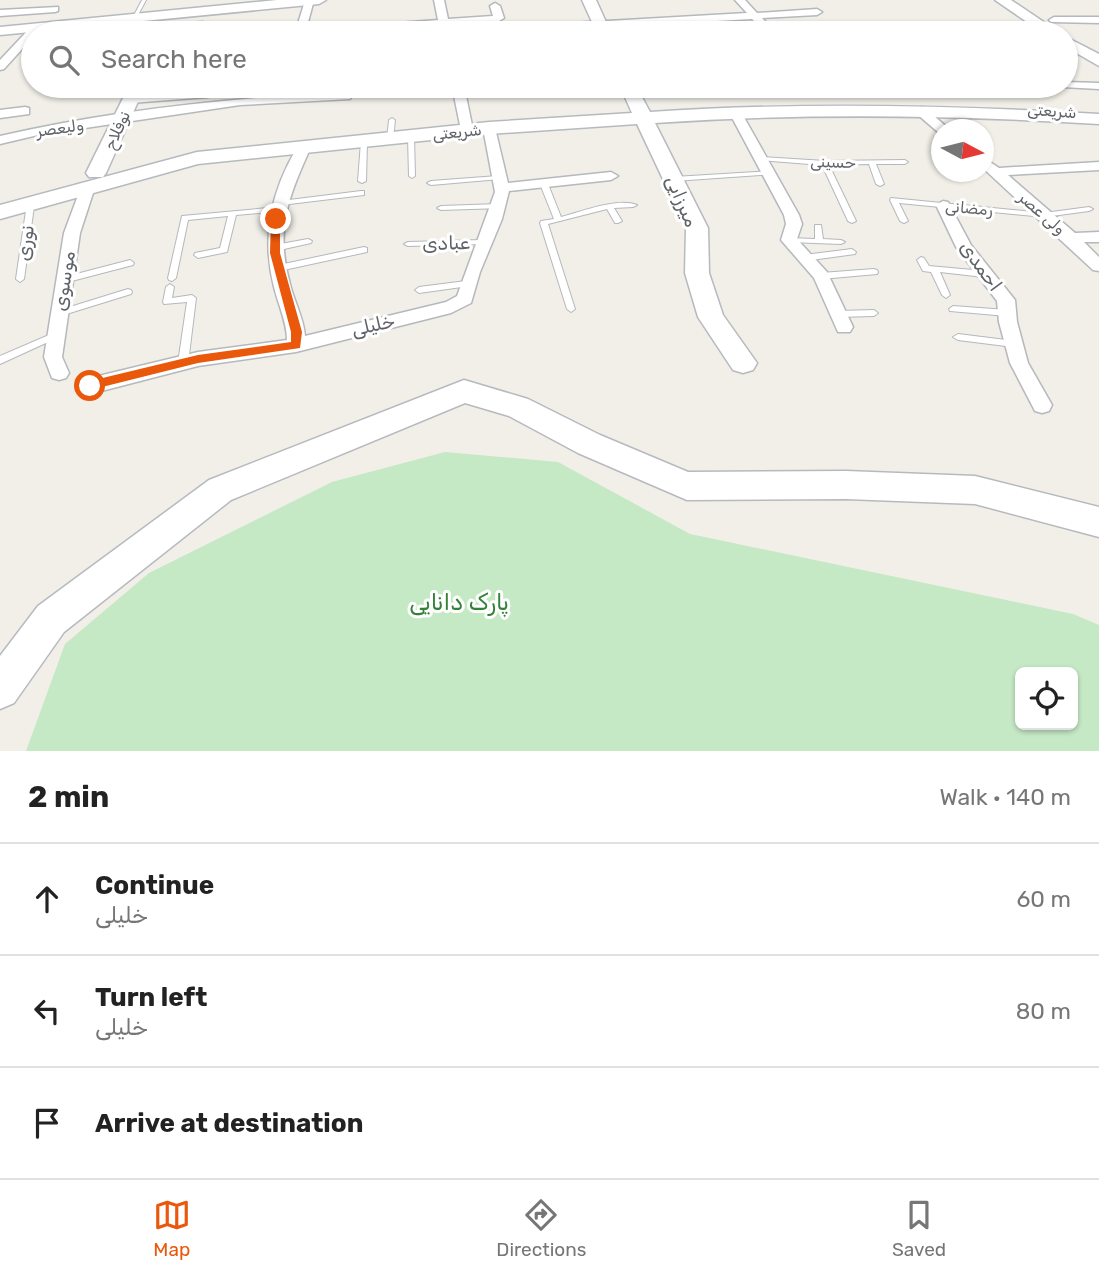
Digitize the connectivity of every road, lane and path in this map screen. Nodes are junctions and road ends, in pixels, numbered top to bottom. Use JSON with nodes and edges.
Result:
{"nodes":[{"id":1,"x":144,"y":0,"type":"edge"},
{"id":2,"x":176,"y":0,"type":"edge"},
{"id":3,"x":319,"y":0,"type":"edge"},
{"id":4,"x":439,"y":0,"type":"edge"},
{"id":5,"x":589,"y":0,"type":"edge"},
{"id":6,"x":740,"y":0,"type":"edge"},
{"id":7,"x":1002,"y":0,"type":"edge"},
{"id":8,"x":310,"y":1,"type":"edge"},
{"id":9,"x":495,"y":6,"type":"dead end"},
{"id":10,"x":55,"y":9,"type":"dead end"},
{"id":11,"x":817,"y":12,"type":"dead end"},
{"id":12,"x":0,"y":13,"type":"edge"},
{"id":13,"x":12,"y":13,"type":"junction"},
{"id":14,"x":755,"y":16,"type":"junction"},
{"id":15,"x":1099,"y":20,"type":"edge"},
{"id":16,"x":136,"y":21,"type":"edge"},
{"id":17,"x":167,"y":21,"type":"edge"},
{"id":18,"x":189,"y":21,"type":"edge"},
{"id":19,"x":304,"y":21,"type":"edge"},
{"id":20,"x":443,"y":21,"type":"edge"},
{"id":21,"x":457,"y":21,"type":"edge"},
{"id":22,"x":598,"y":21,"type":"edge"},
{"id":23,"x":696,"y":21,"type":"edge"},
{"id":24,"x":760,"y":21,"type":"edge"},
{"id":25,"x":1042,"y":21,"type":"edge"},
{"id":26,"x":1078,"y":23,"type":"edge"},
{"id":27,"x":0,"y":26,"type":"edge"},
{"id":28,"x":21,"y":29,"type":"edge"},
{"id":29,"x":0,"y":31,"type":"edge"},
{"id":30,"x":21,"y":44,"type":"edge"},
{"id":31,"x":1078,"y":50,"type":"edge"},
{"id":32,"x":1099,"y":61,"type":"edge"},
{"id":33,"x":0,"y":67,"type":"edge"},
{"id":34,"x":1078,"y":85,"type":"edge"},
{"id":35,"x":1099,"y":86,"type":"edge"},
{"id":36,"x":132,"y":98,"type":"edge"},
{"id":37,"x":304,"y":98,"type":"edge"},
{"id":38,"x":460,"y":98,"type":"edge"},
{"id":39,"x":633,"y":98,"type":"edge"},
{"id":40,"x":25,"y":111,"type":"dead end"},
{"id":41,"x":921,"y":111,"type":"junction"},
{"id":42,"x":735,"y":112,"type":"junction"},
{"id":43,"x":0,"y":114,"type":"edge"},
{"id":44,"x":642,"y":117,"type":"junction"},
{"id":45,"x":931,"y":119,"type":"edge"},
{"id":46,"x":121,"y":120,"type":"junction"},
{"id":47,"x":1096,"y":120,"type":"edge"},
{"id":48,"x":489,"y":128,"type":"junction"},
{"id":49,"x":467,"y":130,"type":"junction"},
{"id":50,"x":411,"y":137,"type":"junction"},
{"id":51,"x":0,"y":140,"type":"edge"},
{"id":52,"x":364,"y":142,"type":"junction"},
{"id":53,"x":303,"y":149,"type":"junction"},
{"id":54,"x":760,"y":159,"type":"junction"},
{"id":55,"x":872,"y":162,"type":"junction"},
{"id":56,"x":905,"y":162,"type":"dead end"},
{"id":57,"x":825,"y":163,"type":"junction"},
{"id":58,"x":1099,"y":166,"type":"edge"},
{"id":59,"x":994,"y":167,"type":"edge"},
{"id":60,"x":994,"y":171,"type":"edge"},
{"id":61,"x":771,"y":173,"type":"junction"},
{"id":62,"x":412,"y":176,"type":"dead end"},
{"id":63,"x":611,"y":176,"type":"dead end"},
{"id":64,"x":674,"y":179,"type":"junction"},
{"id":65,"x":362,"y":181,"type":"dead end"},
{"id":66,"x":92,"y":182,"type":"junction"},
{"id":67,"x":431,"y":183,"type":"dead end"},
{"id":68,"x":500,"y":183,"type":"junction"},
{"id":69,"x":544,"y":184,"type":"junction"},
{"id":70,"x":880,"y":184,"type":"dead end"},
{"id":71,"x":361,"y":193,"type":"dead end"},
{"id":72,"x":633,"y":205,"type":"dead end"},
{"id":73,"x":943,"y":205,"type":"junction"},
{"id":74,"x":30,"y":206,"type":"junction"},
{"id":75,"x":280,"y":206,"type":"junction"},
{"id":76,"x":499,"y":206,"type":"junction"},
{"id":77,"x":609,"y":206,"type":"junction"},
{"id":78,"x":441,"y":208,"type":"dead end"},
{"id":79,"x":1089,"y":209,"type":"dead end"},
{"id":80,"x":0,"y":212,"type":"edge"},
{"id":81,"x":233,"y":213,"type":"junction"},
{"id":82,"x":1044,"y":215,"type":"junction"},
{"id":83,"x":558,"y":220,"type":"junction"},
{"id":84,"x":618,"y":221,"type":"dead end"},
{"id":85,"x":852,"y":221,"type":"dead end"},
{"id":86,"x":904,"y":221,"type":"dead end"},
{"id":87,"x":818,"y":227,"type":"dead end"},
{"id":88,"x":1099,"y":237,"type":"edge"},
{"id":89,"x":1071,"y":238,"type":"junction"},
{"id":90,"x":789,"y":240,"type":"junction"},
{"id":91,"x":308,"y":241,"type":"dead end"},
{"id":92,"x":819,"y":241,"type":"junction"},
{"id":93,"x":483,"y":242,"type":"junction"},
{"id":94,"x":841,"y":242,"type":"dead end"},
{"id":95,"x":408,"y":244,"type":"dead end"},
{"id":96,"x":275,"y":247,"type":"junction"},
{"id":97,"x":364,"y":250,"type":"dead end"},
{"id":98,"x":852,"y":252,"type":"dead end"},
{"id":99,"x":198,"y":255,"type":"dead end"},
{"id":100,"x":804,"y":258,"type":"junction"},
{"id":101,"x":921,"y":260,"type":"dead end"},
{"id":102,"x":130,"y":263,"type":"dead end"},
{"id":103,"x":1099,"y":266,"type":"edge"},
{"id":104,"x":279,"y":268,"type":"junction"},
{"id":105,"x":934,"y":269,"type":"junction"},
{"id":106,"x":874,"y":272,"type":"dead end"},
{"id":107,"x":984,"y":274,"type":"junction"},
{"id":108,"x":821,"y":276,"type":"junction"},
{"id":109,"x":20,"y":279,"type":"dead end"},
{"id":110,"x":64,"y":280,"type":"junction"},
{"id":111,"x":466,"y":284,"type":"junction"},
{"id":112,"x":419,"y":290,"type":"dead end"},
{"id":113,"x":128,"y":292,"type":"dead end"},
{"id":114,"x":946,"y":295,"type":"dead end"},
{"id":115,"x":571,"y":309,"type":"dead end"},
{"id":116,"x":953,"y":309,"type":"dead end"},
{"id":117,"x":60,"y":313,"type":"junction"},
{"id":118,"x":874,"y":313,"type":"dead end"},
{"id":119,"x":1007,"y":313,"type":"junction"},
{"id":120,"x":841,"y":321,"type":"joint"},
{"id":121,"x":56,"y":335,"type":"junction"},
{"id":122,"x":958,"y":337,"type":"dead end"},
{"id":123,"x":1014,"y":344,"type":"junction"},
{"id":124,"x":296,"y":345,"type":"junction"},
{"id":125,"x":0,"y":360,"type":"edge"},
{"id":126,"x":183,"y":363,"type":"junction"},
{"id":127,"x":743,"y":363,"type":"dead end"},
{"id":128,"x":59,"y":373,"type":"dead end"},
{"id":129,"x":90,"y":386,"type":"dead end"},
{"id":130,"x":1042,"y":405,"type":"dead end"},
{"id":131,"x":1099,"y":522,"type":"edge"},
{"id":132,"x":0,"y":689,"type":"edge"}],
"edges":[{"from":1,"to":16,"type":"lane"},
{"from":2,"to":17,"type":"street"},
{"from":3,"to":8,"type":"street"},
{"from":4,"to":20,"type":"street"},
{"from":5,"to":22,"type":"street"},
{"from":6,"to":14,"type":"street"},
{"from":7,"to":25,"type":"street"},
{"from":8,"to":18,"type":"street"},
{"from":8,"to":19,"type":"street"},
{"from":9,"to":21,"type":"street"},
{"from":10,"to":13,"type":"street"},
{"from":11,"to":14,"type":"street"},
{"from":12,"to":13,"type":"street"},
{"from":13,"to":27,"type":"street"},
{"from":14,"to":23,"type":"street"},
{"from":14,"to":24,"type":"street"},
{"from":15,"to":26,"type":"street"},
{"from":28,"to":29,"type":"street"},
{"from":30,"to":33,"type":"street"},
{"from":31,"to":32,"type":"street"},
{"from":34,"to":35,"type":"street"},
{"from":36,"to":46,"type":"street","name":"نوفلاح"},
{"from":37,"to":46,"type":"street","name":"ولیعصر"},
{"from":38,"to":49,"type":"street"},
{"from":39,"to":44,"type":"street","name":"میرزایی"},
{"from":40,"to":43,"type":"street"},
{"from":41,"to":42,"type":"street","name":"شریعتی"},
{"from":41,"to":45,"type":"street"},
{"from":41,"to":47,"type":"street","name":"شریعتی"},
{"from":42,"to":44,"type":"street","name":"شریعتی"},
{"from":42,"to":54,"type":"street"},
{"from":44,"to":48,"type":"street","name":"شریعتی"},
{"from":44,"to":64,"type":"street","name":"میرزایی"},
{"from":46,"to":51,"type":"street","name":"ولیعصر"},
{"from":46,"to":66,"type":"street","name":"نوفلاح"},
{"from":48,"to":49,"type":"street","name":"شریعتی"},
{"from":48,"to":68,"type":"street"},
{"from":49,"to":50,"type":"street","name":"شریعتی"},
{"from":50,"to":52,"type":"street","name":"شریعتی"},
{"from":50,"to":62,"type":"lane"},
{"from":52,"to":53,"type":"street","name":"شریعتی"},
{"from":52,"to":65,"type":"lane"},
{"from":53,"to":66,"type":"street","name":"شریعتی"},
{"from":53,"to":75,"type":"street"},
{"from":54,"to":57,"type":"lane","name":"حسینی"},
{"from":54,"to":61,"type":"street"},
{"from":55,"to":56,"type":"lane","name":"حسینی"},
{"from":55,"to":57,"type":"lane","name":"حسینی"},
{"from":55,"to":70,"type":"lane"},
{"from":57,"to":85,"type":"lane"},
{"from":58,"to":59,"type":"street"},
{"from":60,"to":82,"type":"street","name":"ولی عصر"},
{"from":61,"to":64,"type":"lane"},
{"from":61,"to":90,"type":"street"},
{"from":63,"to":69,"type":"street"},
{"from":64,"to":127,"type":"street","name":"میرزایی"},
{"from":66,"to":74,"type":"street","name":"شریعتی"},
{"from":66,"to":110,"type":"street","name":"موسوی"},
{"from":67,"to":68,"type":"lane"},
{"from":68,"to":69,"type":"street"},
{"from":68,"to":76,"type":"street"},
{"from":69,"to":83,"type":"lane"},
{"from":71,"to":75,"type":"lane"},
{"from":72,"to":77,"type":"lane"},
{"from":73,"to":82,"type":"lane","name":"رمضانی"},
{"from":73,"to":86,"type":"lane","name":"رمضانی"},
{"from":73,"to":107,"type":"street","name":"احمدی"},
{"from":74,"to":80,"type":"street","name":"شریعتی"},
{"from":74,"to":109,"type":"lane","name":"نوری"},
{"from":75,"to":81,"type":"lane"},
{"from":75,"to":96,"type":"street"},
{"from":76,"to":78,"type":"lane"},
{"from":76,"to":93,"type":"street"},
{"from":77,"to":83,"type":"lane"},
{"from":77,"to":84,"type":"lane"},
{"from":79,"to":82,"type":"lane","name":"رمضانی"},
{"from":81,"to":99,"type":"lane"},
{"from":81,"to":126,"type":"lane"},
{"from":82,"to":89,"type":"street","name":"ولی عصر"},
{"from":83,"to":115,"type":"lane"},
{"from":87,"to":92,"type":"lane"},
{"from":88,"to":89,"type":"street"},
{"from":89,"to":103,"type":"street","name":"ولی عصر"},
{"from":90,"to":92,"type":"lane"},
{"from":90,"to":100,"type":"street"},
{"from":91,"to":96,"type":"lane"},
{"from":92,"to":94,"type":"lane"},
{"from":93,"to":95,"type":"lane","name":"عبادی"},
{"from":93,"to":111,"type":"street"},
{"from":96,"to":104,"type":"street"},
{"from":97,"to":104,"type":"lane"},
{"from":98,"to":100,"type":"lane"},
{"from":100,"to":108,"type":"street"},
{"from":101,"to":105,"type":"lane"},
{"from":102,"to":110,"type":"lane"},
{"from":104,"to":124,"type":"street"},
{"from":105,"to":107,"type":"lane"},
{"from":105,"to":114,"type":"lane"},
{"from":106,"to":108,"type":"lane"},
{"from":107,"to":119,"type":"street","name":"احمدی"},
{"from":108,"to":120,"type":"street"},
{"from":110,"to":117,"type":"street","name":"موسوی"},
{"from":111,"to":112,"type":"lane"},
{"from":111,"to":124,"type":"street","name":"خلیلی"},
{"from":113,"to":117,"type":"lane"},
{"from":116,"to":119,"type":"lane"},
{"from":117,"to":121,"type":"street","name":"موسوی"},
{"from":118,"to":120,"type":"lane"},
{"from":119,"to":123,"type":"street","name":"احمدی"},
{"from":121,"to":125,"type":"lane"},
{"from":121,"to":128,"type":"street","name":"موسوی"},
{"from":122,"to":123,"type":"lane"},
{"from":123,"to":130,"type":"street","name":"احمدی"},
{"from":124,"to":126,"type":"street","name":"خلیلی"},
{"from":126,"to":129,"type":"street","name":"خلیلی"},
{"from":131,"to":132,"type":"street"}]}
